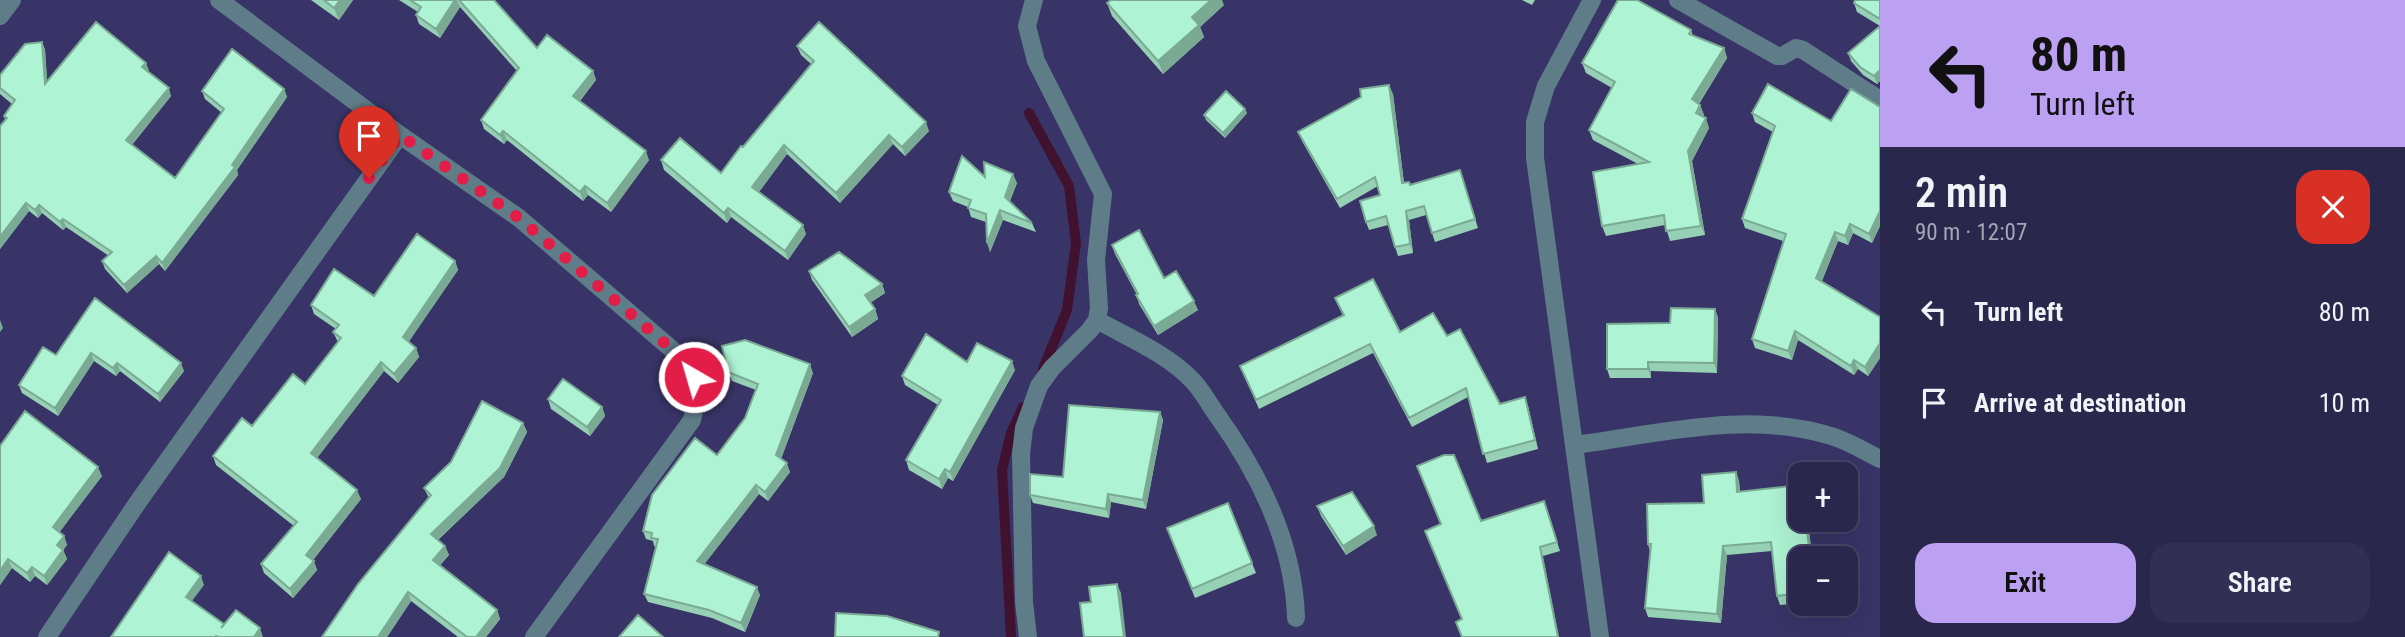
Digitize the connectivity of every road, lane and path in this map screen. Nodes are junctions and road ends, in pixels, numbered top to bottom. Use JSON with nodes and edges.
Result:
{"nodes":[{"id":1,"x":12,"y":0,"type":"edge"},
{"id":2,"x":219,"y":0,"type":"edge"},
{"id":3,"x":1034,"y":0,"type":"edge"},
{"id":4,"x":1592,"y":0,"type":"edge"},
{"id":5,"x":1678,"y":0,"type":"edge"},
{"id":6,"x":0,"y":16,"type":"edge"},
{"id":7,"x":1880,"y":100,"type":"edge"},
{"id":8,"x":400,"y":135,"type":"junction"},
{"id":9,"x":1097,"y":320,"type":"junction"},
{"id":10,"x":1574,"y":445,"type":"junction"},
{"id":11,"x":1880,"y":459,"type":"edge"},
{"id":12,"x":1296,"y":618,"type":"dead end"},
{"id":13,"x":47,"y":637,"type":"edge"},
{"id":14,"x":534,"y":637,"type":"edge"},
{"id":15,"x":1028,"y":637,"type":"edge"},
{"id":16,"x":1600,"y":637,"type":"edge"}],
"edges":[{"from":1,"to":6,"type":"street"},
{"from":2,"to":8,"type":"street"},
{"from":3,"to":9,"type":"street"},
{"from":4,"to":10,"type":"street"},
{"from":5,"to":7,"type":"street"},
{"from":8,"to":13,"type":"street"},
{"from":8,"to":14,"type":"street"},
{"from":9,"to":12,"type":"street"},
{"from":9,"to":15,"type":"street"},
{"from":10,"to":11,"type":"street"},
{"from":10,"to":16,"type":"street"}]}
